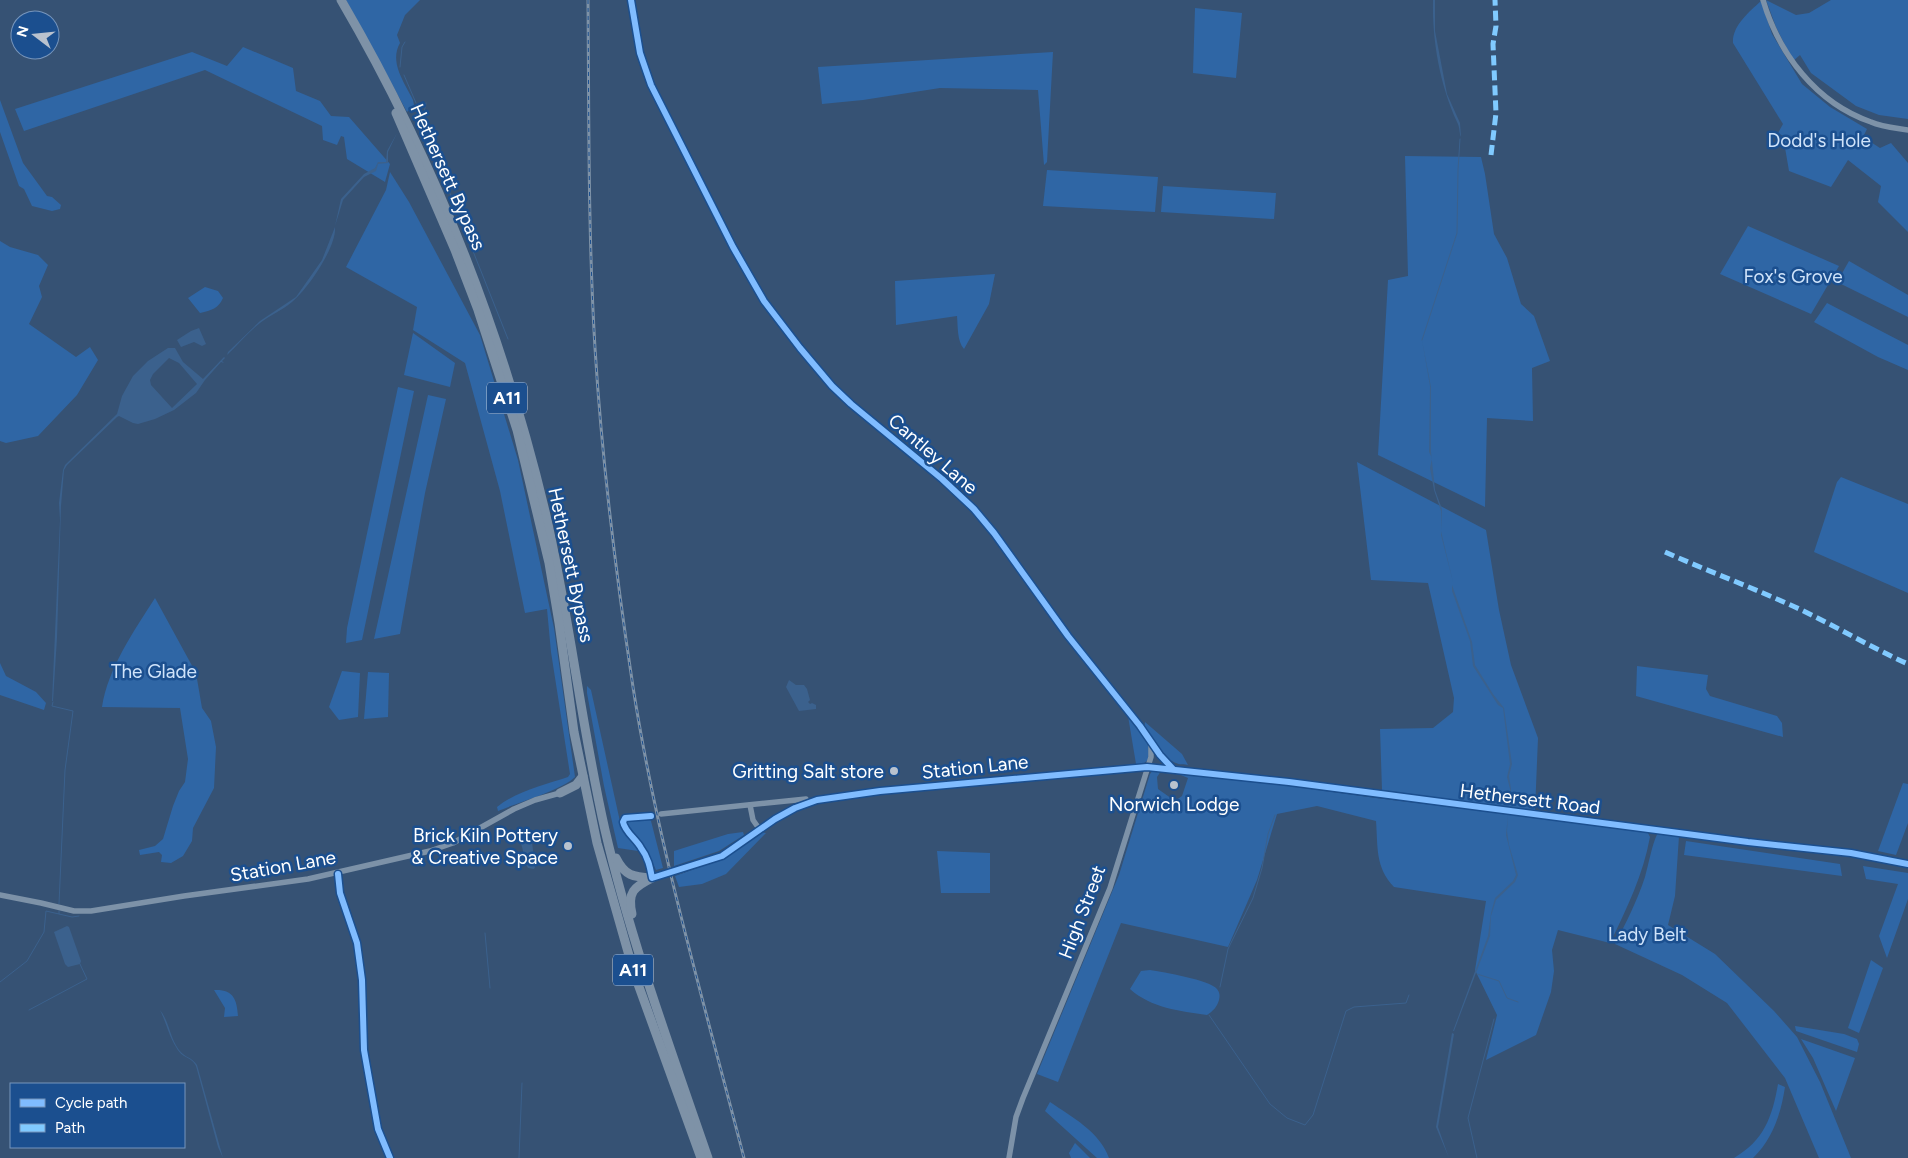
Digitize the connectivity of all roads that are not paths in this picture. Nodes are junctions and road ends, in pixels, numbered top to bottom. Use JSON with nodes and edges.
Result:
{"nodes":[{"id":1,"x":340,"y":0,"type":"edge"},
{"id":2,"x":631,"y":0,"type":"edge"},
{"id":3,"x":1763,"y":0,"type":"edge"},
{"id":4,"x":1908,"y":130,"type":"edge"},
{"id":5,"x":1151,"y":742,"type":"junction"},
{"id":6,"x":1147,"y":767,"type":"junction"},
{"id":7,"x":1173,"y":769,"type":"junction"},
{"id":8,"x":583,"y":776,"type":"junction"},
{"id":9,"x":560,"y":793,"type":"junction"},
{"id":10,"x":587,"y":799,"type":"junction"},
{"id":11,"x":807,"y":803,"type":"junction"},
{"id":12,"x":750,"y":805,"type":"junction"},
{"id":13,"x":661,"y":814,"type":"dead end"},
{"id":14,"x":651,"y":816,"type":"dead end"},
{"id":15,"x":760,"y":830,"type":"junction"},
{"id":16,"x":606,"y":832,"type":"junction"},
{"id":17,"x":1908,"y":864,"type":"edge"},
{"id":18,"x":656,"y":877,"type":"junction"},
{"id":19,"x":0,"y":895,"type":"edge"},
{"id":20,"x":638,"y":951,"type":"junction"},
{"id":21,"x":701,"y":1158,"type":"edge"},
{"id":22,"x":708,"y":1158,"type":"edge"},
{"id":23,"x":1009,"y":1158,"type":"edge"}],
"edges":[{"from":1,"to":8,"type":"highway","name":"Hethersett Bypass","number":"A11"},
{"from":1,"to":16,"type":"highway","name":"Hethersett Bypass","number":"A11"},
{"from":2,"to":5,"type":"street","name":"Cantley Lane"},
{"from":3,"to":4,"type":"street"},
{"from":5,"to":6,"type":"street"},
{"from":5,"to":7,"type":"street","name":"Cantley Lane"},
{"from":6,"to":7,"type":"street","name":"Hethersett Road"},
{"from":6,"to":11,"type":"street","name":"Station Lane"},
{"from":6,"to":23,"type":"street","name":"High Street"},
{"from":7,"to":17,"type":"street","name":"Hethersett Road"},
{"from":8,"to":9,"type":"highway"},
{"from":8,"to":10,"type":"highway","name":"Hethersett Bypass","number":"A11"},
{"from":9,"to":10,"type":"highway"},
{"from":9,"to":19,"type":"street","name":"Station Lane"},
{"from":10,"to":21,"type":"highway","name":"Hethersett Bypass","number":"A11"},
{"from":11,"to":12,"type":"street","name":"Station Lane"},
{"from":11,"to":15,"type":"street","name":"Station Lane"},
{"from":12,"to":13,"type":"street","name":"Station Lane"},
{"from":12,"to":15,"type":"street"},
{"from":14,"to":18,"type":"street"},
{"from":15,"to":18,"type":"street","name":"Station Lane","bridge":true},
{"from":16,"to":18,"type":"highway","number":"A11"},
{"from":16,"to":20,"type":"highway","name":"Hethersett Bypass","number":"A11"},
{"from":18,"to":20,"type":"highway","number":"A11"},
{"from":20,"to":22,"type":"highway","name":"Hethersett Bypass","number":"A11"}]}
